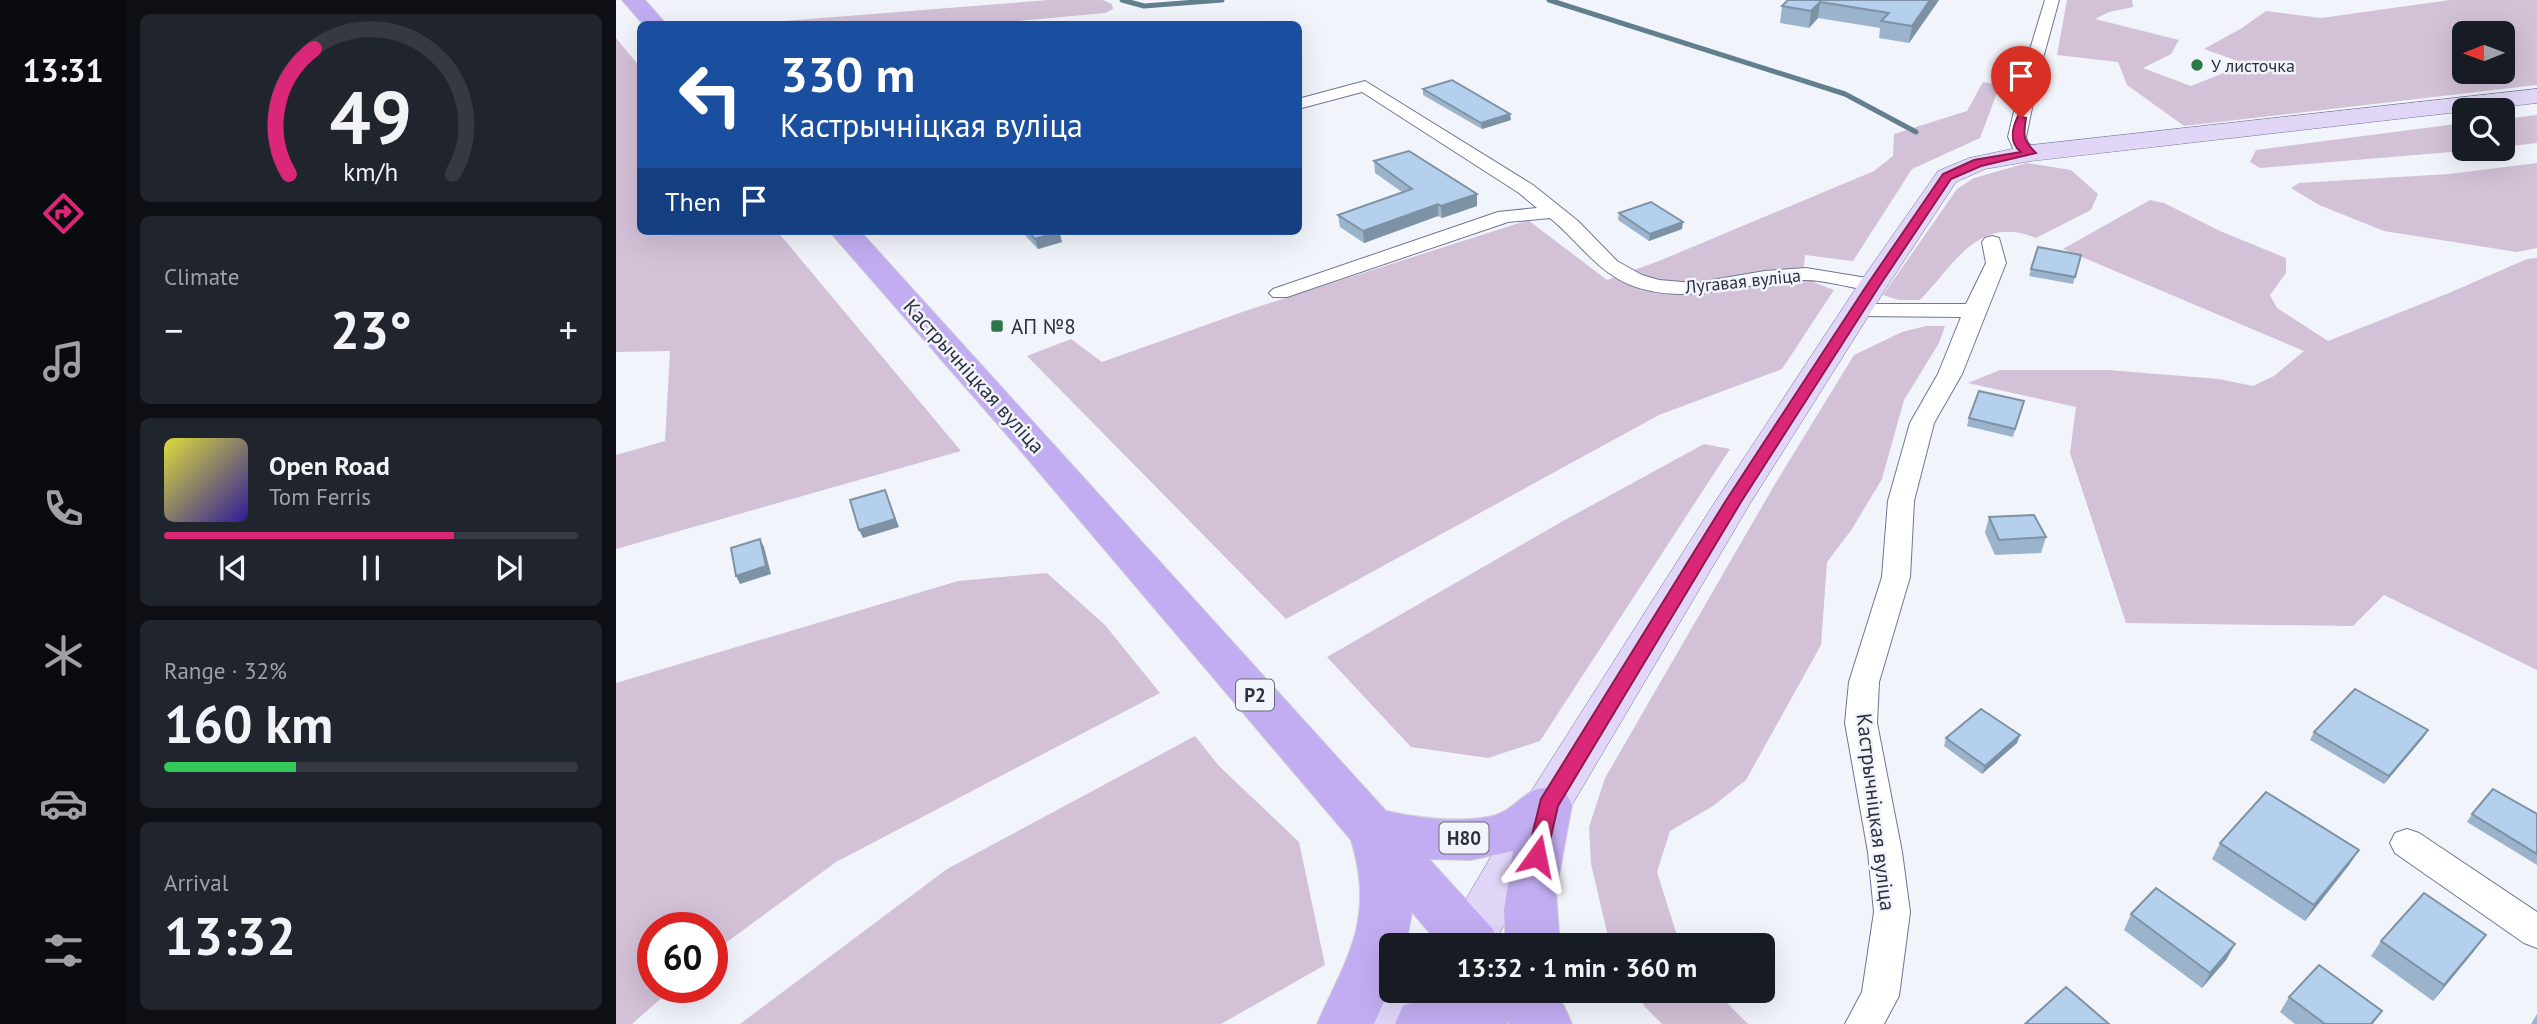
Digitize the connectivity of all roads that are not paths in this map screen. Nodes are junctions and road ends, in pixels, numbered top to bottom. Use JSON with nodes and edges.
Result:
{"nodes":[{"id":1,"x":633,"y":0,"type":"edge"},
{"id":2,"x":2052,"y":0,"type":"edge"},
{"id":3,"x":652,"y":21,"type":"edge"},
{"id":4,"x":2537,"y":96,"type":"edge"},
{"id":5,"x":1302,"y":103,"type":"edge"},
{"id":6,"x":2031,"y":153,"type":"junction"},
{"id":7,"x":1555,"y":212,"type":"junction"},
{"id":8,"x":849,"y":235,"type":"edge"},
{"id":9,"x":1992,"y":242,"type":"dead end"},
{"id":10,"x":1280,"y":293,"type":"dead end"},
{"id":11,"x":1865,"y":298,"type":"junction"},
{"id":12,"x":1973,"y":311,"type":"junction"},
{"id":13,"x":1548,"y":805,"type":"junction"},
{"id":14,"x":1372,"y":828,"type":"junction"},
{"id":15,"x":2407,"y":843,"type":"dead end"},
{"id":16,"x":2537,"y":932,"type":"edge"},
{"id":17,"x":1460,"y":933,"type":"edge"},
{"id":18,"x":1475,"y":933,"type":"edge"},
{"id":19,"x":1530,"y":933,"type":"edge"},
{"id":20,"x":1388,"y":1003,"type":"edge"},
{"id":21,"x":1525,"y":1003,"type":"edge"},
{"id":22,"x":1550,"y":1003,"type":"edge"},
{"id":23,"x":1345,"y":1024,"type":"edge"},
{"id":24,"x":1360,"y":1024,"type":"edge"},
{"id":25,"x":1423,"y":1024,"type":"edge"},
{"id":26,"x":1479,"y":1024,"type":"edge"},
{"id":27,"x":1544,"y":1024,"type":"edge"},
{"id":28,"x":1558,"y":1024,"type":"edge"},
{"id":29,"x":1864,"y":1024,"type":"edge"}],
"edges":[{"from":1,"to":3,"type":"main road"},
{"from":2,"to":6,"type":"street"},
{"from":4,"to":6,"type":"street","number":"Н80"},
{"from":5,"to":7,"type":"street","name":"Лугавая вуліца"},
{"from":6,"to":11,"type":"street","number":"Н80"},
{"from":7,"to":10,"type":"street"},
{"from":7,"to":11,"type":"street","name":"Лугавая вуліца"},
{"from":8,"to":14,"type":"main road","name":"Кастрычніцкая вуліца","number":"Р2"},
{"from":9,"to":12,"type":"street","name":"Кастрычніцкая вуліца"},
{"from":11,"to":12,"type":"street","name":"Лугавая вуліца"},
{"from":11,"to":13,"type":"street","number":"Н80"},
{"from":12,"to":29,"type":"street","name":"Кастрычніцкая вуліца"},
{"from":13,"to":14,"type":"main road","number":"Н80"},
{"from":13,"to":18,"type":"street","number":"Н80"},
{"from":13,"to":19,"type":"main road","number":"Н80"},
{"from":14,"to":17,"type":"main road","number":"Р2"},
{"from":14,"to":23,"type":"main road"},
{"from":15,"to":16,"type":"street"},
{"from":20,"to":24,"type":"street"},
{"from":21,"to":27,"type":"main road"},
{"from":22,"to":28,"type":"main road"},
{"from":25,"to":26,"type":"main road"}]}
